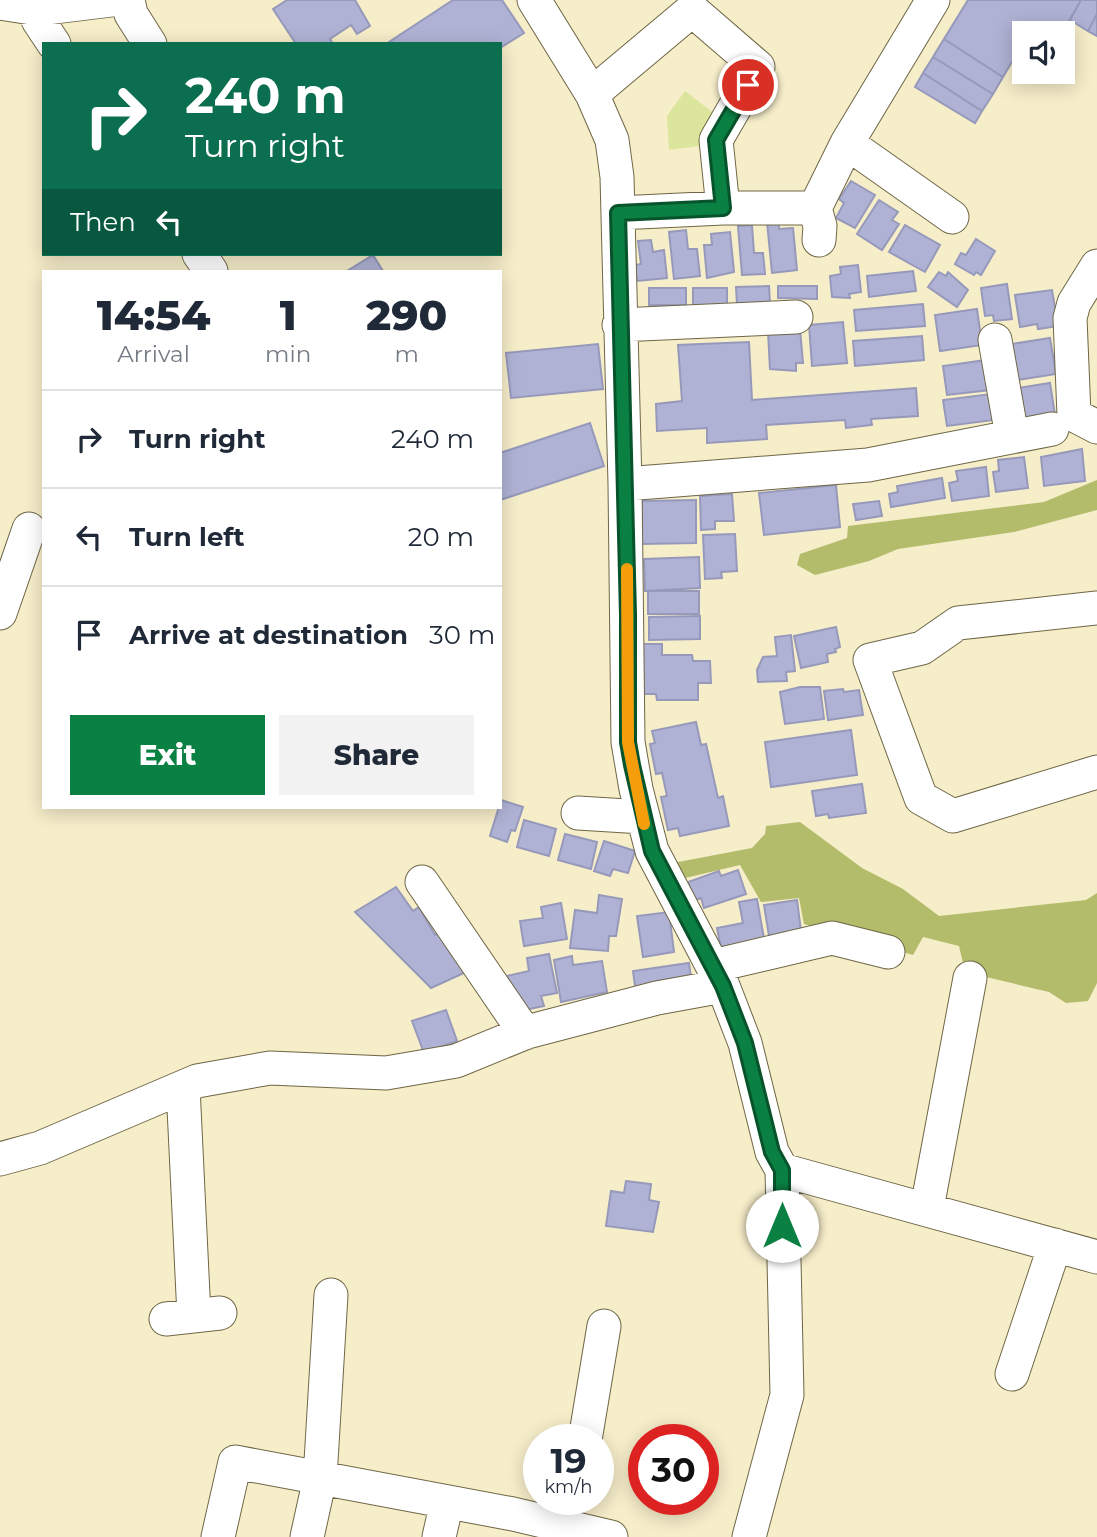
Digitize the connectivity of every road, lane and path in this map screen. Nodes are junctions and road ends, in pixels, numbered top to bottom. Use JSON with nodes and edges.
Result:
{"nodes":[{"id":1,"x":111,"y":0,"type":"edge"},
{"id":2,"x":128,"y":0,"type":"edge"},
{"id":3,"x":534,"y":0,"type":"edge"},
{"id":4,"x":933,"y":0,"type":"edge"},
{"id":5,"x":0,"y":3,"type":"edge"},
{"id":6,"x":38,"y":9,"type":"junction"},
{"id":7,"x":53,"y":42,"type":"edge"},
{"id":8,"x":149,"y":42,"type":"edge"},
{"id":9,"x":592,"y":94,"type":"junction"},
{"id":10,"x":847,"y":143,"type":"junction"},
{"id":11,"x":723,"y":208,"type":"junction"},
{"id":12,"x":815,"y":208,"type":"junction"},
{"id":13,"x":618,"y":213,"type":"junction"},
{"id":14,"x":952,"y":217,"type":"dead end"},
{"id":15,"x":819,"y":240,"type":"dead end"},
{"id":16,"x":1097,"y":266,"type":"edge"},
{"id":17,"x":796,"y":317,"type":"dead end"},
{"id":18,"x":619,"y":326,"type":"junction"},
{"id":19,"x":995,"y":340,"type":"dead end"},
{"id":20,"x":1097,"y":427,"type":"edge"},
{"id":21,"x":1052,"y":429,"type":"dead end"},
{"id":22,"x":1012,"y":436,"type":"junction"},
{"id":23,"x":625,"y":484,"type":"junction"},
{"id":24,"x":29,"y":529,"type":"dead end"},
{"id":25,"x":1097,"y":608,"type":"edge"},
{"id":26,"x":0,"y":613,"type":"edge"},
{"id":27,"x":1097,"y":772,"type":"edge"},
{"id":28,"x":578,"y":813,"type":"dead end"},
{"id":29,"x":643,"y":817,"type":"junction"},
{"id":30,"x":422,"y":882,"type":"dead end"},
{"id":31,"x":888,"y":952,"type":"dead end"},
{"id":32,"x":718,"y":976,"type":"junction"},
{"id":33,"x":970,"y":978,"type":"dead end"},
{"id":34,"x":525,"y":1033,"type":"junction"},
{"id":35,"x":183,"y":1087,"type":"junction"},
{"id":36,"x":0,"y":1159,"type":"edge"},
{"id":37,"x":782,"y":1170,"type":"junction"},
{"id":38,"x":927,"y":1208,"type":"junction"},
{"id":39,"x":1055,"y":1245,"type":"junction"},
{"id":40,"x":1097,"y":1257,"type":"edge"},
{"id":41,"x":331,"y":1295,"type":"dead end"},
{"id":42,"x":193,"y":1316,"type":"dead end"},
{"id":43,"x":604,"y":1326,"type":"dead end"},
{"id":44,"x":1012,"y":1374,"type":"dead end"},
{"id":45,"x":588,"y":1424,"type":"edge"},
{"id":46,"x":320,"y":1478,"type":"junction"},
{"id":47,"x":447,"y":1502,"type":"junction"},
{"id":48,"x":523,"y":1509,"type":"edge"},
{"id":49,"x":575,"y":1515,"type":"edge"},
{"id":50,"x":218,"y":1537,"type":"edge"},
{"id":51,"x":307,"y":1537,"type":"edge"},
{"id":52,"x":439,"y":1537,"type":"edge"},
{"id":53,"x":611,"y":1537,"type":"edge"},
{"id":54,"x":749,"y":1537,"type":"edge"}],
"edges":[{"from":1,"to":6,"type":"street"},
{"from":2,"to":8,"type":"street"},
{"from":3,"to":9,"type":"street"},
{"from":4,"to":10,"type":"street"},
{"from":5,"to":6,"type":"street"},
{"from":6,"to":7,"type":"street"},
{"from":9,"to":11,"type":"street"},
{"from":9,"to":13,"type":"street"},
{"from":10,"to":12,"type":"street"},
{"from":10,"to":14,"type":"street"},
{"from":11,"to":12,"type":"street"},
{"from":11,"to":13,"type":"street"},
{"from":12,"to":15,"type":"street"},
{"from":13,"to":18,"type":"street"},
{"from":16,"to":20,"type":"street"},
{"from":17,"to":18,"type":"street"},
{"from":18,"to":23,"type":"street"},
{"from":19,"to":22,"type":"street"},
{"from":21,"to":22,"type":"street"},
{"from":22,"to":23,"type":"street"},
{"from":23,"to":29,"type":"street"},
{"from":24,"to":26,"type":"street"},
{"from":25,"to":27,"type":"street"},
{"from":28,"to":29,"type":"street"},
{"from":29,"to":32,"type":"street"},
{"from":30,"to":34,"type":"street"},
{"from":31,"to":32,"type":"street"},
{"from":32,"to":34,"type":"street"},
{"from":32,"to":37,"type":"street"},
{"from":33,"to":38,"type":"street"},
{"from":34,"to":35,"type":"street"},
{"from":35,"to":36,"type":"street"},
{"from":35,"to":42,"type":"street"},
{"from":37,"to":38,"type":"street"},
{"from":37,"to":54,"type":"street"},
{"from":38,"to":39,"type":"street"},
{"from":39,"to":40,"type":"street"},
{"from":39,"to":44,"type":"street"},
{"from":41,"to":46,"type":"street"},
{"from":43,"to":45,"type":"street"},
{"from":46,"to":47,"type":"street"},
{"from":46,"to":50,"type":"street"},
{"from":46,"to":51,"type":"street"},
{"from":47,"to":48,"type":"street"},
{"from":47,"to":52,"type":"street"},
{"from":49,"to":53,"type":"street"}]}
